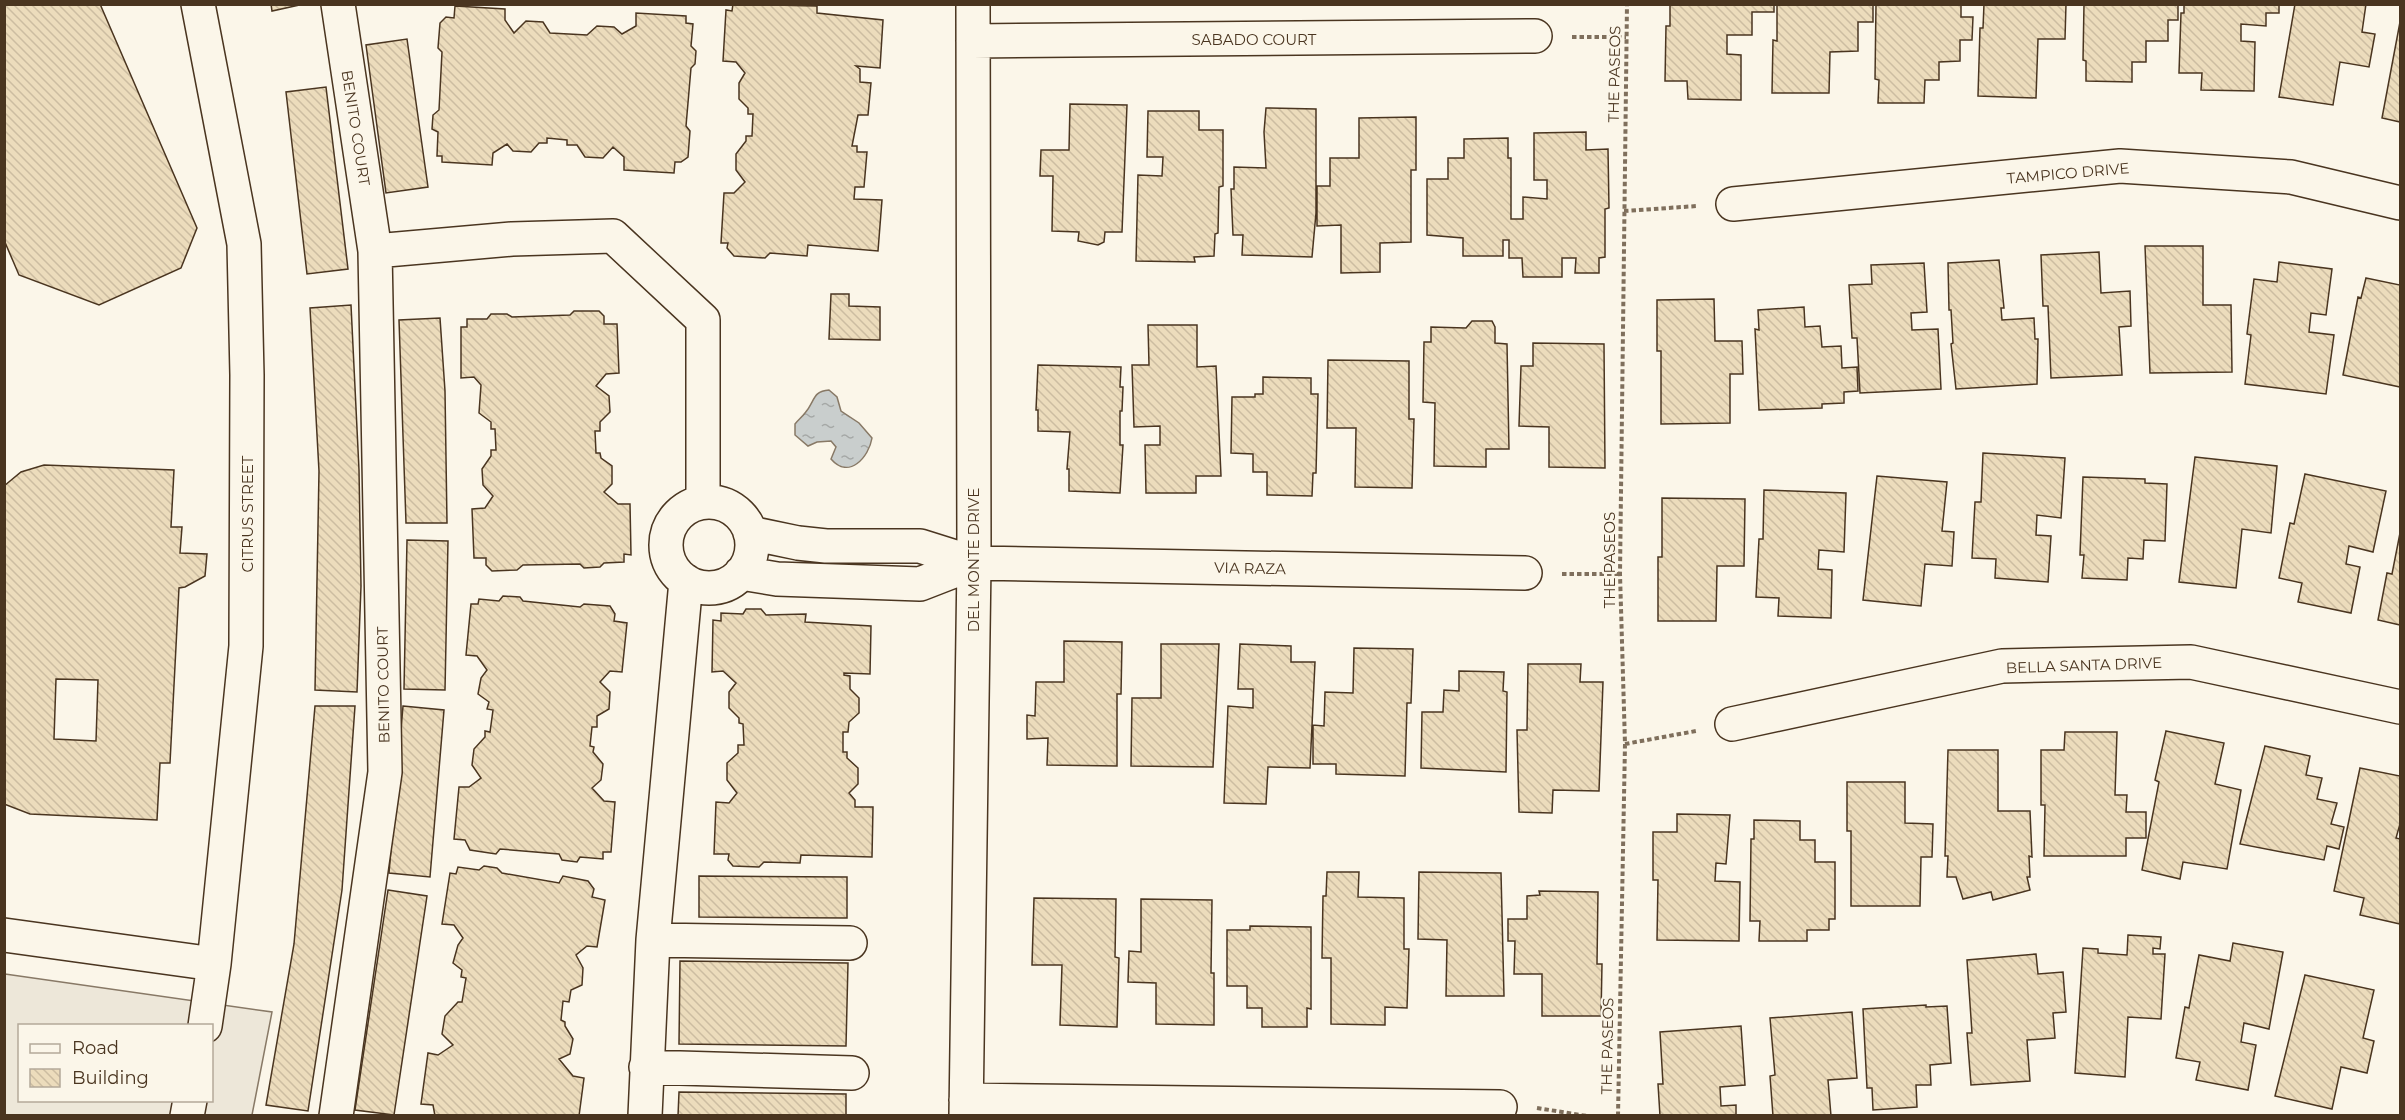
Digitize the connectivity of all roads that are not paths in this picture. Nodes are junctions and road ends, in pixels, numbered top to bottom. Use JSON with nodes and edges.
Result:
{"nodes":[{"id":1,"x":198,"y":4,"type":"edge"},
{"id":2,"x":338,"y":4,"type":"edge"},
{"id":3,"x":973,"y":4,"type":"edge"},
{"id":4,"x":1535,"y":36,"type":"road end"},
{"id":5,"x":973,"y":41,"type":"junction"},
{"id":6,"x":2400,"y":203,"type":"edge"},
{"id":7,"x":1733,"y":204,"type":"road end"},
{"id":8,"x":375,"y":250,"type":"junction"},
{"id":9,"x":703,"y":502,"type":"junction"},
{"id":10,"x":750,"y":533,"type":"junction"},
{"id":11,"x":974,"y":563,"type":"junction"},
{"id":12,"x":741,"y":573,"type":"junction"},
{"id":13,"x":1525,"y":573,"type":"road end"},
{"id":14,"x":686,"y":581,"type":"junction"},
{"id":15,"x":2400,"y":707,"type":"edge"},
{"id":16,"x":1732,"y":724,"type":"road end"},
{"id":17,"x":4,"y":935,"type":"edge"},
{"id":18,"x":653,"y":940,"type":"junction"},
{"id":19,"x":850,"y":943,"type":"dead end"},
{"id":20,"x":214,"y":964,"type":"junction"},
{"id":21,"x":205,"y":1024,"type":"edge"},
{"id":22,"x":646,"y":1067,"type":"junction"},
{"id":23,"x":852,"y":1073,"type":"dead end"},
{"id":24,"x":1500,"y":1107,"type":"road end"},
{"id":25,"x":966,"y":1108,"type":"edge"},
{"id":26,"x":336,"y":1116,"type":"edge"},
{"id":27,"x":645,"y":1116,"type":"edge"}],
"edges":[{"from":1,"to":20,"type":"street","name":"CITRUS STREET"},
{"from":2,"to":8,"type":"street","name":"BENITO COURT"},
{"from":3,"to":5,"type":"street","name":"DEL MONTE DRIVE"},
{"from":4,"to":5,"type":"street","name":"SABADO COURT"},
{"from":5,"to":11,"type":"street","name":"DEL MONTE DRIVE"},
{"from":6,"to":7,"type":"street","name":"TAMPICO DRIVE"},
{"from":8,"to":9,"type":"street"},
{"from":8,"to":26,"type":"street","name":"BENITO COURT"},
{"from":9,"to":10,"type":"street"},
{"from":9,"to":14,"type":"street"},
{"from":10,"to":11,"type":"street","name":"VIA RAZA"},
{"from":10,"to":12,"type":"street"},
{"from":11,"to":12,"type":"street","name":"VIA RAZA"},
{"from":11,"to":13,"type":"street","name":"VIA RAZA"},
{"from":11,"to":25,"type":"street","name":"DEL MONTE DRIVE"},
{"from":12,"to":14,"type":"street"},
{"from":14,"to":18,"type":"street"},
{"from":15,"to":16,"type":"street","name":"BELLA SANTA DRIVE"},
{"from":17,"to":20,"type":"street"},
{"from":18,"to":19,"type":"street"},
{"from":18,"to":22,"type":"street"},
{"from":20,"to":21,"type":"street","name":"CITRUS STREET"},
{"from":22,"to":23,"type":"street"},
{"from":22,"to":27,"type":"street"},
{"from":24,"to":25,"type":"street"}]}
